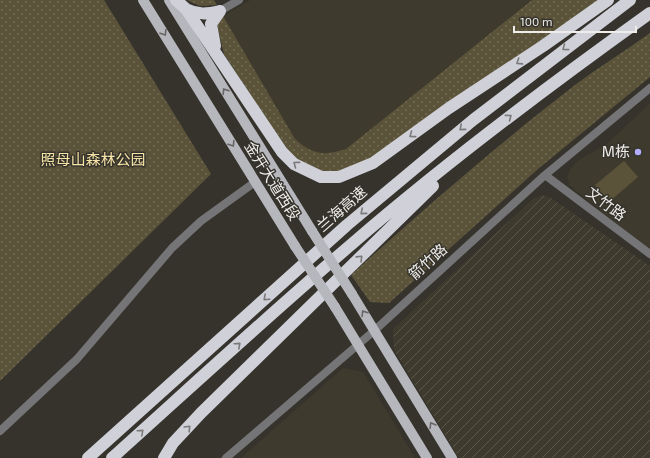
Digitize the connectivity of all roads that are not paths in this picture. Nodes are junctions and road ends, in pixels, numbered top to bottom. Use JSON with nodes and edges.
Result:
{"nodes":[{"id":1,"x":143,"y":0,"type":"edge"},
{"id":2,"x":169,"y":0,"type":"edge"},
{"id":3,"x":176,"y":0,"type":"edge"},
{"id":4,"x":239,"y":0,"type":"edge"},
{"id":5,"x":608,"y":0,"type":"edge"},
{"id":6,"x":630,"y":0,"type":"edge"},
{"id":7,"x":186,"y":9,"type":"junction"},
{"id":8,"x":220,"y":11,"type":"junction"},
{"id":9,"x":650,"y":13,"type":"edge"},
{"id":10,"x":220,"y":58,"type":"junction"},
{"id":11,"x":650,"y":88,"type":"edge"},
{"id":12,"x":486,"y":134,"type":"junction"},
{"id":13,"x":545,"y":175,"type":"junction"},
{"id":14,"x":255,"y":182,"type":"junction"},
{"id":15,"x":650,"y":254,"type":"edge"},
{"id":16,"x":375,"y":330,"type":"junction"},
{"id":17,"x":358,"y":344,"type":"junction"},
{"id":18,"x":0,"y":431,"type":"edge"},
{"id":19,"x":88,"y":458,"type":"edge"},
{"id":20,"x":112,"y":458,"type":"edge"},
{"id":21,"x":164,"y":458,"type":"edge"},
{"id":22,"x":226,"y":458,"type":"edge"},
{"id":23,"x":428,"y":458,"type":"edge"},
{"id":24,"x":452,"y":458,"type":"edge"}],
"edges":[{"from":1,"to":14,"type":"main road","name":"金开大道西段","one_way":true},
{"from":16,"to":2,"type":"main road","name":"金开大道西段","one_way":true,"bridge":true},
{"from":3,"to":7,"type":"highway"},
{"from":4,"to":8,"type":"street"},
{"from":5,"to":10,"type":"highway","one_way":true},
{"from":6,"to":19,"type":"highway","name":"兰海高速","one_way":true},
{"from":7,"to":8,"type":"highway"},
{"from":7,"to":10,"type":"highway"},
{"from":8,"to":10,"type":"highway"},
{"from":12,"to":9,"type":"highway","one_way":true},
{"from":11,"to":13,"type":"street","name":"箭竹路"},
{"from":20,"to":12,"type":"highway","one_way":true},
{"from":21,"to":12,"type":"highway","one_way":true},
{"from":13,"to":15,"type":"street","name":"文竹路"},
{"from":13,"to":16,"type":"street","name":"箭竹路"},
{"from":14,"to":17,"type":"main road","name":"金开大道西段","bridge":true},
{"from":14,"to":18,"type":"street"},
{"from":16,"to":17,"type":"street","name":"箭竹路"},
{"from":24,"to":16,"type":"main road","name":"金开大道西段","one_way":true},
{"from":17,"to":22,"type":"street","name":"箭竹路"},
{"from":17,"to":23,"type":"main road","name":"金开大道西段"}]}
